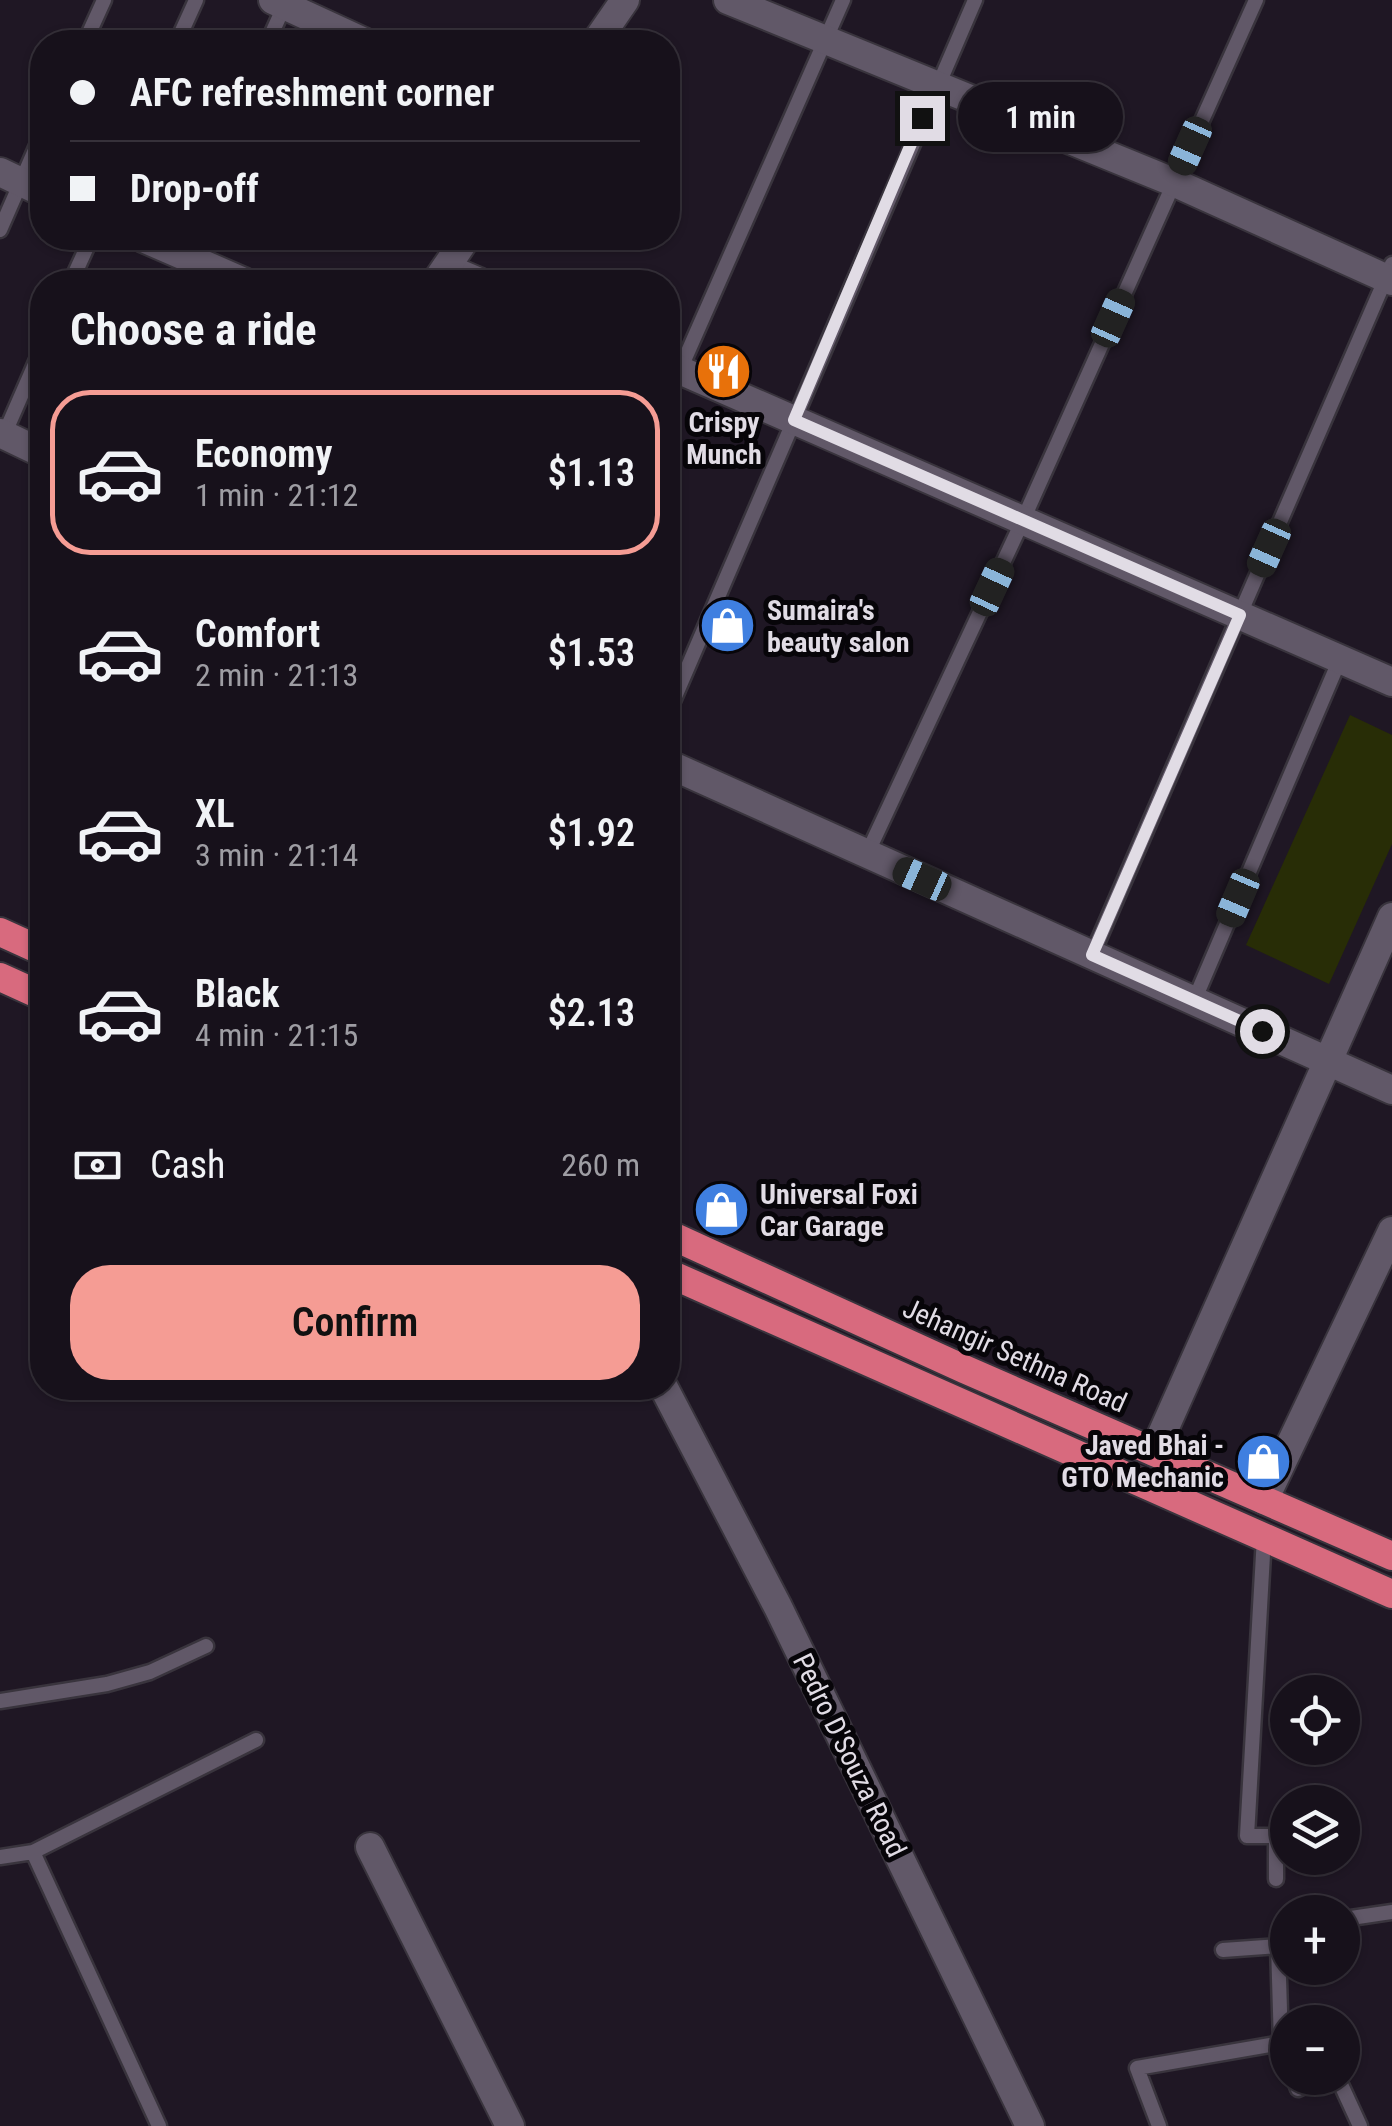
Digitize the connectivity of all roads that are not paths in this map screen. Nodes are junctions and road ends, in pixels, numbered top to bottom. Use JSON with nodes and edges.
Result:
{"nodes":[{"id":1,"x":104,"y":0,"type":"edge"},
{"id":2,"x":196,"y":0,"type":"edge"},
{"id":3,"x":624,"y":0,"type":"edge"},
{"id":4,"x":728,"y":0,"type":"edge"},
{"id":5,"x":843,"y":0,"type":"edge"},
{"id":6,"x":975,"y":0,"type":"edge"},
{"id":7,"x":1256,"y":0,"type":"edge"},
{"id":8,"x":282,"y":2,"type":"edge"},
{"id":9,"x":90,"y":30,"type":"edge"},
{"id":10,"x":182,"y":30,"type":"edge"},
{"id":11,"x":272,"y":30,"type":"edge"},
{"id":12,"x":339,"y":30,"type":"edge"},
{"id":13,"x":604,"y":30,"type":"edge"},
{"id":14,"x":826,"y":38,"type":"junction"},
{"id":15,"x":936,"y":84,"type":"junction"},
{"id":16,"x":21,"y":182,"type":"edge"},
{"id":17,"x":1174,"y":182,"type":"junction"},
{"id":18,"x":0,"y":230,"type":"edge"},
{"id":19,"x":188,"y":250,"type":"edge"},
{"id":20,"x":223,"y":270,"type":"edge"},
{"id":21,"x":1390,"y":275,"type":"edge"},
{"id":22,"x":680,"y":352,"type":"edge"},
{"id":23,"x":680,"y":370,"type":"edge"},
{"id":24,"x":30,"y":374,"type":"edge"},
{"id":25,"x":794,"y":420,"type":"junction"},
{"id":26,"x":2,"y":434,"type":"edge"},
{"id":27,"x":30,"y":447,"type":"edge"},
{"id":28,"x":1023,"y":520,"type":"junction"},
{"id":29,"x":1240,"y":615,"type":"junction"},
{"id":30,"x":1340,"y":659,"type":"junction"},
{"id":31,"x":1392,"y":682,"type":"edge"},
{"id":32,"x":680,"y":686,"type":"edge"},
{"id":33,"x":680,"y":769,"type":"edge"},
{"id":34,"x":867,"y":854,"type":"junction"},
{"id":35,"x":1392,"y":917,"type":"edge"},
{"id":36,"x":0,"y":932,"type":"edge"},
{"id":37,"x":30,"y":946,"type":"edge"},
{"id":38,"x":1092,"y":955,"type":"junction"},
{"id":39,"x":0,"y":977,"type":"edge"},
{"id":40,"x":30,"y":991,"type":"edge"},
{"id":41,"x":1194,"y":1001,"type":"junction"},
{"id":42,"x":1329,"y":1062,"type":"junction"},
{"id":43,"x":1392,"y":1090,"type":"edge"},
{"id":44,"x":1392,"y":1231,"type":"edge"},
{"id":45,"x":680,"y":1239,"type":"edge"},
{"id":46,"x":680,"y":1279,"type":"edge"},
{"id":47,"x":670,"y":1400,"type":"edge"},
{"id":48,"x":1154,"y":1452,"type":"junction"},
{"id":49,"x":1264,"y":1500,"type":"junction"},
{"id":50,"x":1264,"y":1537,"type":"junction"},
{"id":51,"x":1392,"y":1556,"type":"edge"},
{"id":52,"x":1392,"y":1594,"type":"edge"},
{"id":53,"x":206,"y":1646,"type":"dead end"},
{"id":54,"x":0,"y":1701,"type":"edge"},
{"id":55,"x":256,"y":1740,"type":"dead end"},
{"id":56,"x":370,"y":1847,"type":"dead end"},
{"id":57,"x":32,"y":1852,"type":"junction"},
{"id":58,"x":0,"y":1857,"type":"edge"},
{"id":59,"x":1276,"y":1879,"type":"dead end"},
{"id":60,"x":1392,"y":1912,"type":"edge"},
{"id":61,"x":1360,"y":1917,"type":"edge"},
{"id":62,"x":1223,"y":1950,"type":"dead end"},
{"id":63,"x":1279,"y":2005,"type":"edge"},
{"id":64,"x":1270,"y":2045,"type":"edge"},
{"id":65,"x":1346,"y":2095,"type":"edge"},
{"id":66,"x":159,"y":2126,"type":"edge"},
{"id":67,"x":510,"y":2126,"type":"edge"},
{"id":68,"x":1030,"y":2126,"type":"edge"},
{"id":69,"x":1159,"y":2126,"type":"edge"},
{"id":70,"x":1360,"y":2126,"type":"edge"}],
"edges":[{"from":1,"to":9,"type":"lane"},
{"from":2,"to":10,"type":"lane"},
{"from":3,"to":13,"type":"street"},
{"from":4,"to":14,"type":"street"},
{"from":5,"to":14,"type":"lane"},
{"from":6,"to":15,"type":"lane"},
{"from":7,"to":17,"type":"lane"},
{"from":8,"to":11,"type":"lane"},
{"from":8,"to":12,"type":"street"},
{"from":14,"to":15,"type":"street"},
{"from":14,"to":22,"type":"lane"},
{"from":15,"to":17,"type":"street"},
{"from":15,"to":25,"type":"lane"},
{"from":16,"to":18,"type":"lane"},
{"from":17,"to":21,"type":"street"},
{"from":17,"to":28,"type":"lane"},
{"from":19,"to":20,"type":"street"},
{"from":21,"to":29,"type":"lane"},
{"from":23,"to":25,"type":"street"},
{"from":24,"to":26,"type":"lane"},
{"from":25,"to":28,"type":"street"},
{"from":25,"to":32,"type":"lane"},
{"from":26,"to":27,"type":"street"},
{"from":28,"to":29,"type":"street"},
{"from":28,"to":34,"type":"lane"},
{"from":29,"to":30,"type":"street"},
{"from":29,"to":38,"type":"lane"},
{"from":30,"to":31,"type":"street"},
{"from":30,"to":41,"type":"lane"},
{"from":33,"to":34,"type":"street"},
{"from":34,"to":38,"type":"street"},
{"from":35,"to":42,"type":"street"},
{"from":36,"to":37,"type":"highway"},
{"from":38,"to":41,"type":"street"},
{"from":39,"to":40,"type":"highway"},
{"from":41,"to":42,"type":"street"},
{"from":42,"to":43,"type":"street"},
{"from":42,"to":48,"type":"street"},
{"from":44,"to":49,"type":"street"},
{"from":45,"to":48,"type":"highway","name":"Jehangir Sethna Road"},
{"from":46,"to":50,"type":"highway"},
{"from":47,"to":68,"type":"street","name":"Pedro D'Souza Road"},
{"from":48,"to":49,"type":"highway","name":"Jehangir Sethna Road"},
{"from":49,"to":51,"type":"highway","name":"Jehangir Sethna Road"},
{"from":50,"to":52,"type":"highway"},
{"from":50,"to":59,"type":"lane"},
{"from":53,"to":54,"type":"lane"},
{"from":55,"to":57,"type":"lane"},
{"from":56,"to":67,"type":"street"},
{"from":57,"to":58,"type":"lane"},
{"from":57,"to":66,"type":"lane"},
{"from":60,"to":61,"type":"lane"},
{"from":62,"to":63,"type":"lane"},
{"from":64,"to":69,"type":"lane"},
{"from":65,"to":70,"type":"lane"}]}
